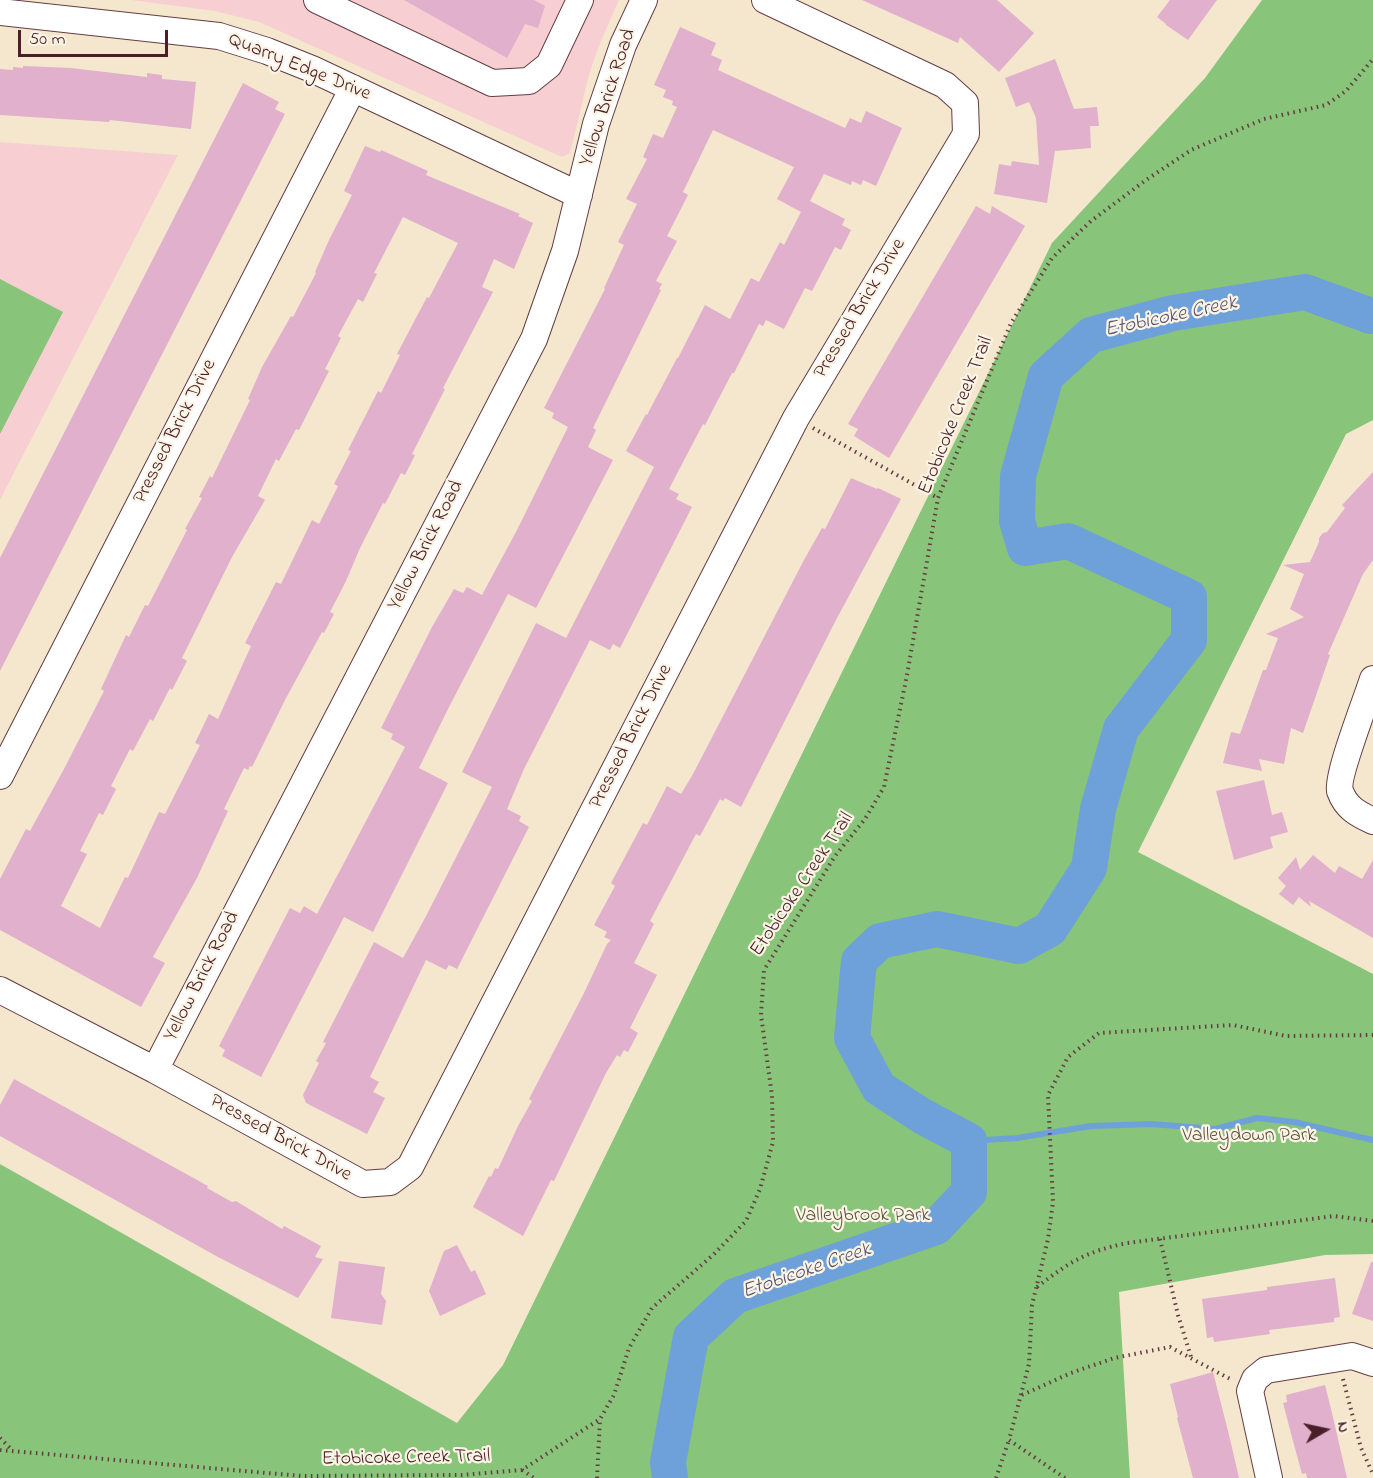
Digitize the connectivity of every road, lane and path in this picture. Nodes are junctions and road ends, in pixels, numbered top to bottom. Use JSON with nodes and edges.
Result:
{"nodes":[{"id":1,"x":317,"y":0,"type":"edge"},
{"id":2,"x":580,"y":0,"type":"edge"},
{"id":3,"x":644,"y":0,"type":"edge"},
{"id":4,"x":765,"y":0,"type":"edge"},
{"id":5,"x":6,"y":8,"type":"edge"},
{"id":6,"x":1373,"y":59,"type":"edge"},
{"id":7,"x":352,"y":88,"type":"junction"},
{"id":8,"x":579,"y":195,"type":"junction"},
{"id":9,"x":796,"y":418,"type":"junction"},
{"id":10,"x":938,"y":498,"type":"junction"},
{"id":11,"x":1373,"y":679,"type":"edge"},
{"id":12,"x":0,"y":776,"type":"edge"},
{"id":13,"x":1373,"y":821,"type":"edge"},
{"id":14,"x":0,"y":990,"type":"edge"},
{"id":15,"x":1373,"y":1035,"type":"edge"},
{"id":16,"x":154,"y":1070,"type":"junction"},
{"id":17,"x":1373,"y":1221,"type":"edge"},
{"id":18,"x":1160,"y":1239,"type":"junction"},
{"id":19,"x":1036,"y":1288,"type":"junction"},
{"id":20,"x":1191,"y":1357,"type":"junction"},
{"id":21,"x":1337,"y":1358,"type":"junction"},
{"id":22,"x":1373,"y":1363,"type":"edge"},
{"id":23,"x":1250,"y":1390,"type":"junction"},
{"id":24,"x":1022,"y":1395,"type":"junction"},
{"id":25,"x":600,"y":1419,"type":"junction"},
{"id":26,"x":0,"y":1438,"type":"edge"},
{"id":27,"x":1009,"y":1440,"type":"junction"},
{"id":28,"x":0,"y":1450,"type":"edge"},
{"id":29,"x":13,"y":1451,"type":"junction"},
{"id":30,"x":522,"y":1470,"type":"junction"},
{"id":31,"x":1373,"y":1474,"type":"edge"},
{"id":32,"x":462,"y":1477,"type":"edge"},
{"id":33,"x":534,"y":1478,"type":"edge"},
{"id":34,"x":597,"y":1478,"type":"edge"},
{"id":35,"x":996,"y":1478,"type":"edge"},
{"id":36,"x":1065,"y":1478,"type":"edge"},
{"id":37,"x":1269,"y":1478,"type":"edge"}],
"edges":[{"from":1,"to":2,"type":"street"},
{"from":3,"to":8,"type":"street","name":"Yellow Brick Road"},
{"from":4,"to":9,"type":"street","name":"Pressed Brick Drive"},
{"from":5,"to":7,"type":"street","name":"Quarry Edge Drive"},
{"from":6,"to":10,"type":"path","name":"Etobicoke Creek Trail"},
{"from":7,"to":8,"type":"street","name":"Quarry Edge Drive"},
{"from":7,"to":12,"type":"street","name":"Pressed Brick Drive"},
{"from":8,"to":16,"type":"street","name":"Yellow Brick Road"},
{"from":9,"to":10,"type":"path"},
{"from":9,"to":16,"type":"street","name":"Pressed Brick Drive"},
{"from":10,"to":25,"type":"path","name":"Etobicoke Creek Trail"},
{"from":11,"to":13,"type":"street"},
{"from":14,"to":16,"type":"street","name":"Pressed Brick Drive"},
{"from":15,"to":19,"type":"path"},
{"from":17,"to":18,"type":"path"},
{"from":18,"to":19,"type":"path"},
{"from":18,"to":20,"type":"path"},
{"from":19,"to":24,"type":"path"},
{"from":20,"to":23,"type":"path"},
{"from":20,"to":24,"type":"path"},
{"from":21,"to":22,"type":"street"},
{"from":21,"to":23,"type":"street"},
{"from":21,"to":31,"type":"path"},
{"from":23,"to":37,"type":"street"},
{"from":24,"to":27,"type":"path"},
{"from":25,"to":30,"type":"path","name":"Etobicoke Creek Trail"},
{"from":25,"to":34,"type":"path"},
{"from":26,"to":29,"type":"path"},
{"from":27,"to":35,"type":"path"},
{"from":27,"to":36,"type":"path"},
{"from":28,"to":29,"type":"path","name":"Etobicoke Creek Trail"},
{"from":29,"to":32,"type":"path","name":"Etobicoke Creek Trail"},
{"from":30,"to":32,"type":"path","name":"Etobicoke Creek Trail"},
{"from":30,"to":33,"type":"path"}]}
